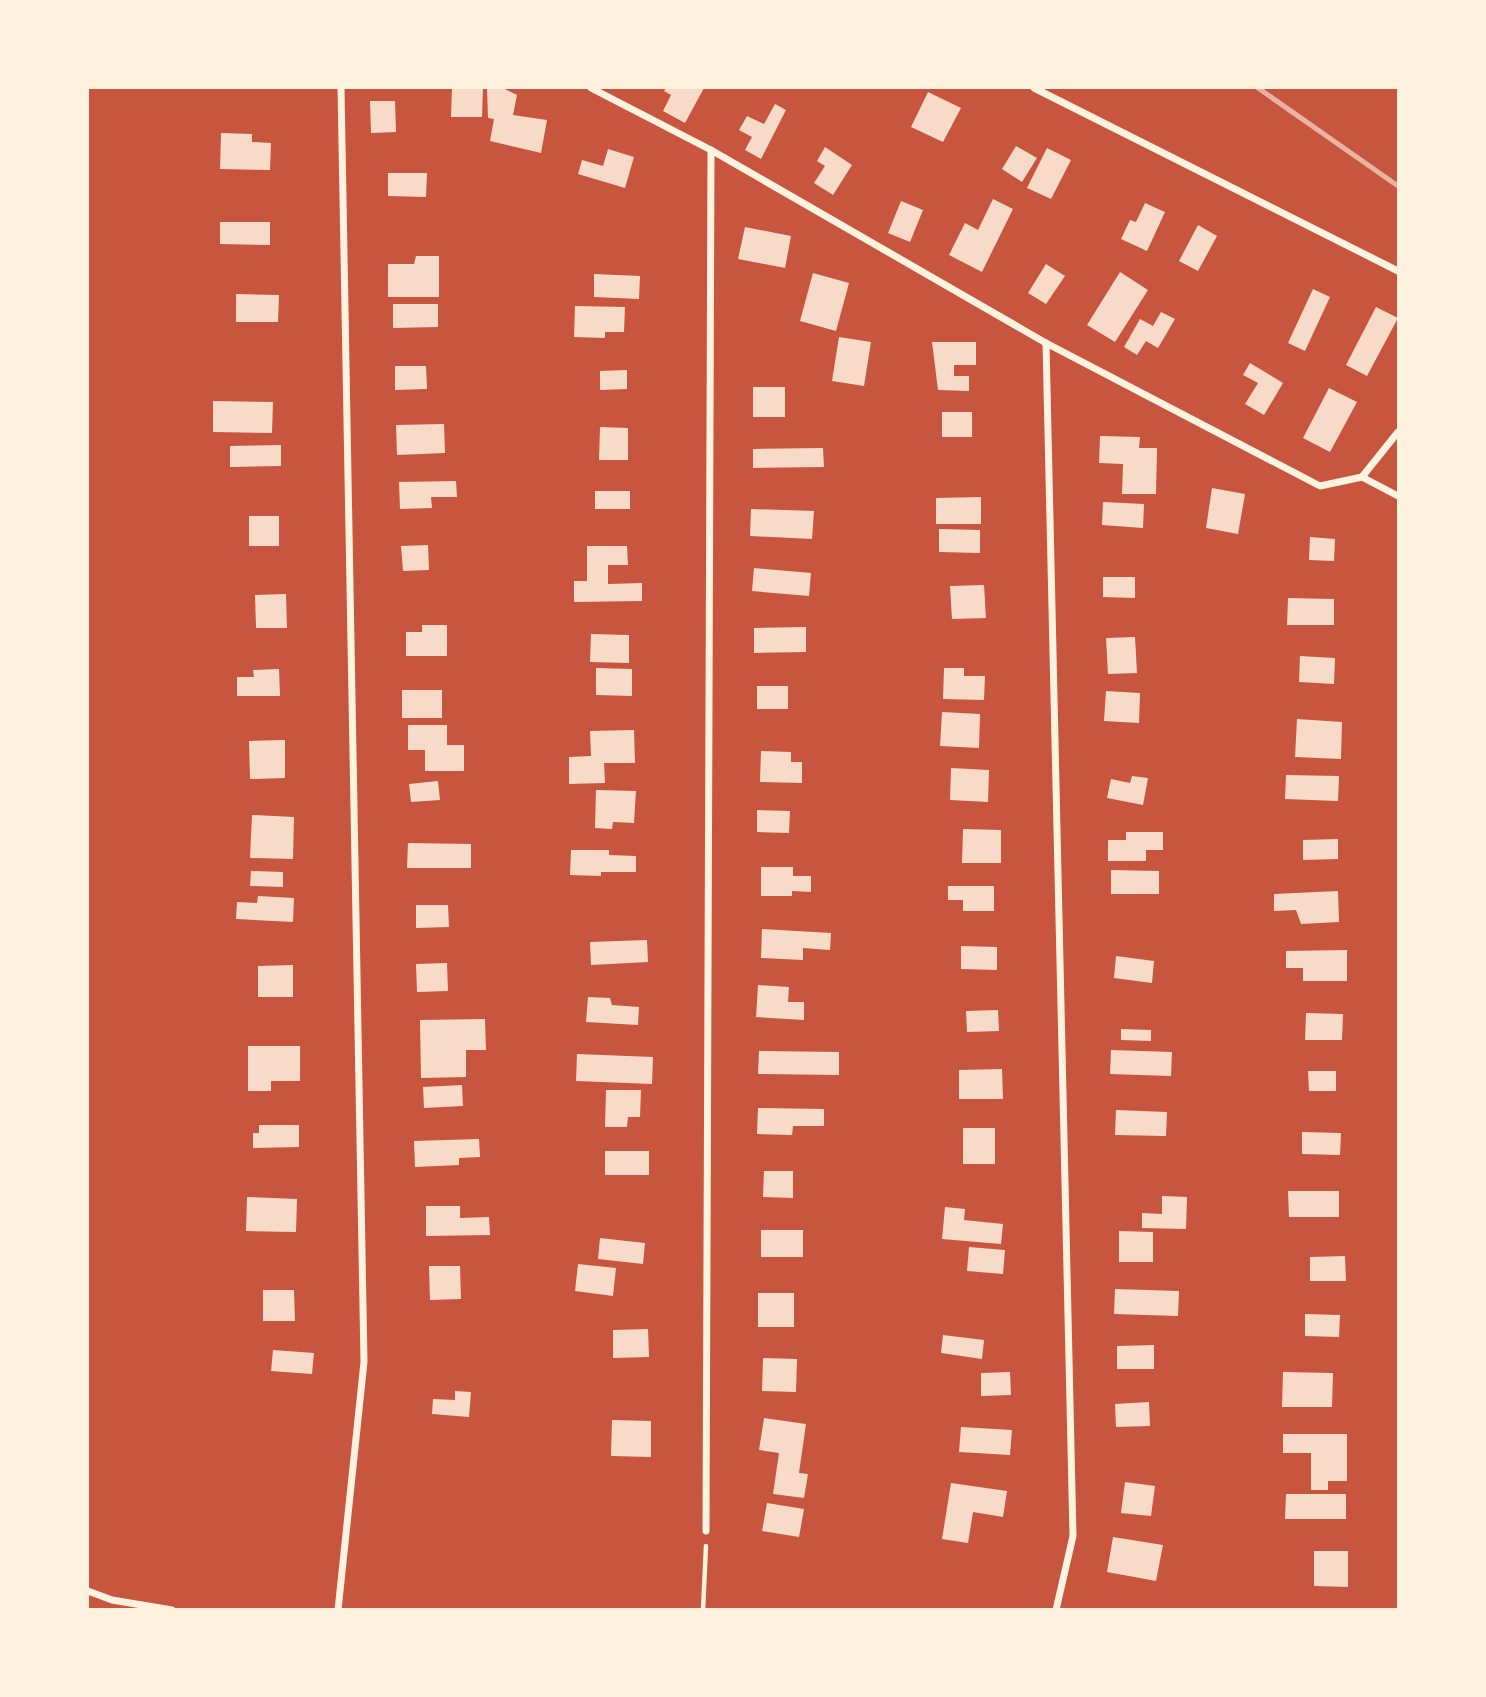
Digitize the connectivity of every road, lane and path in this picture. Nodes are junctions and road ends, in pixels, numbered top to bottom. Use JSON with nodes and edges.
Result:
{"nodes":[{"id":1,"x":341,"y":88,"type":"edge"},
{"id":2,"x":591,"y":88,"type":"edge"},
{"id":3,"x":1034,"y":88,"type":"edge"},
{"id":4,"x":711,"y":150,"type":"junction"},
{"id":5,"x":1398,"y":271,"type":"edge"},
{"id":6,"x":1046,"y":343,"type":"junction"},
{"id":7,"x":1398,"y":432,"type":"edge"},
{"id":8,"x":1362,"y":477,"type":"junction"},
{"id":9,"x":1398,"y":496,"type":"edge"},
{"id":10,"x":706,"y":1531,"type":"joint"},
{"id":11,"x":88,"y":1591,"type":"edge"},
{"id":12,"x":172,"y":1609,"type":"edge"},
{"id":13,"x":338,"y":1609,"type":"edge"},
{"id":14,"x":703,"y":1609,"type":"edge"},
{"id":15,"x":1055,"y":1609,"type":"edge"}],
"edges":[{"from":1,"to":13,"type":"street"},
{"from":2,"to":4,"type":"street"},
{"from":3,"to":5,"type":"street"},
{"from":4,"to":6,"type":"street"},
{"from":4,"to":10,"type":"street"},
{"from":6,"to":8,"type":"street"},
{"from":6,"to":15,"type":"street"},
{"from":7,"to":8,"type":"street"},
{"from":8,"to":9,"type":"street"},
{"from":10,"to":14,"type":"path"},
{"from":11,"to":12,"type":"street"}]}
